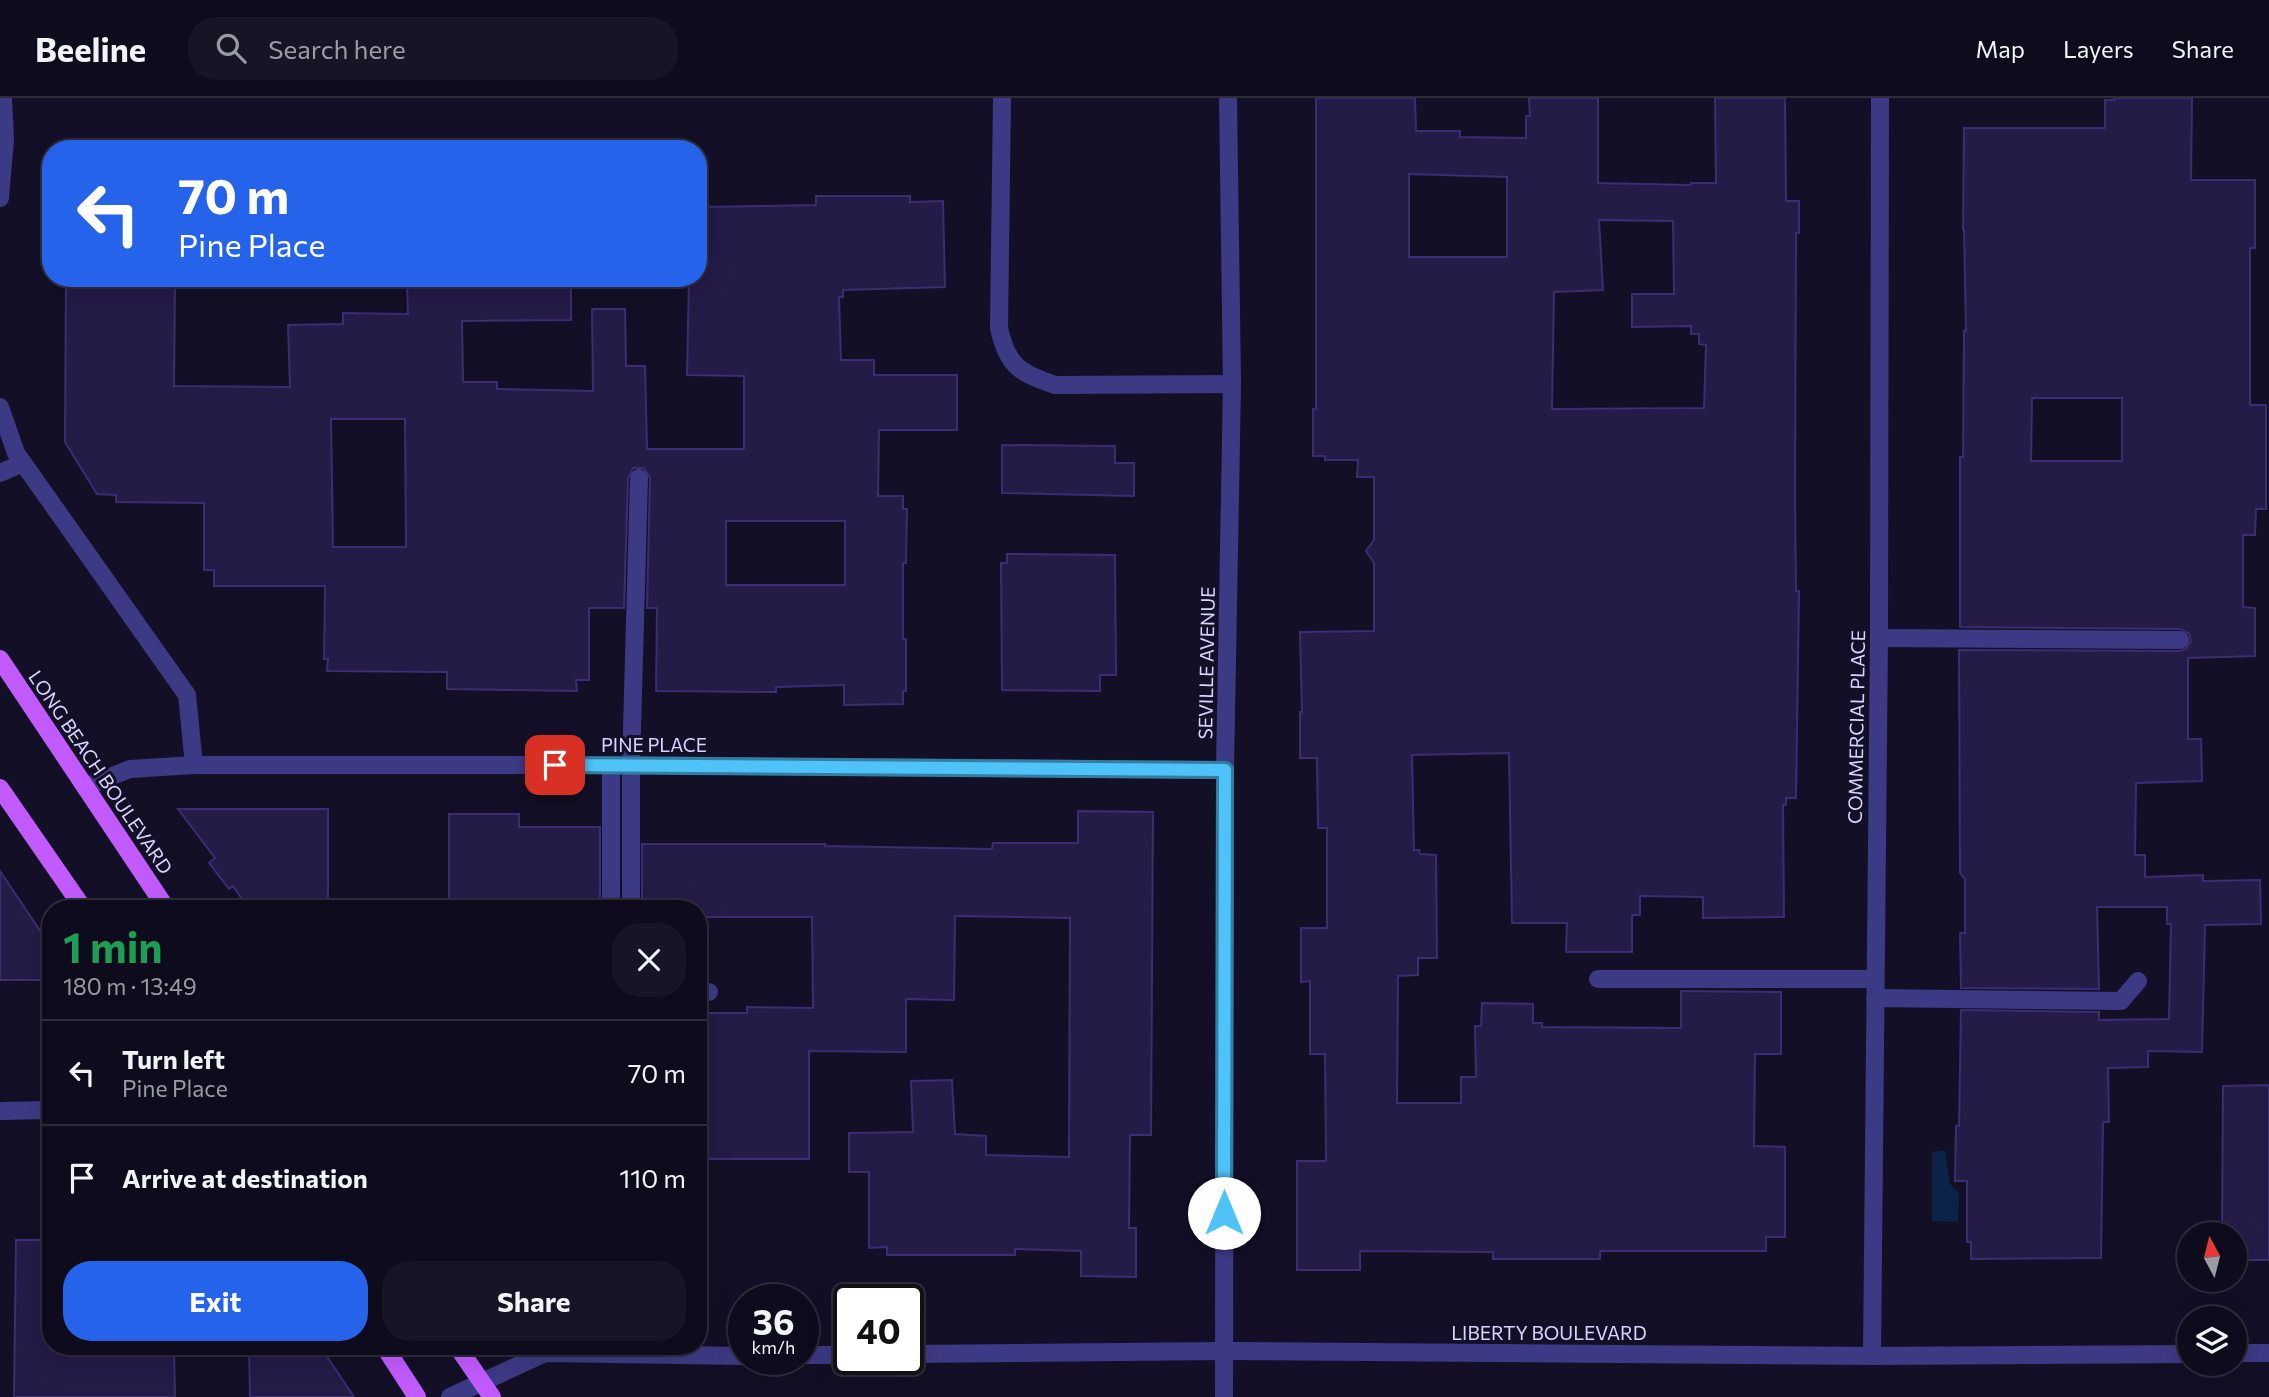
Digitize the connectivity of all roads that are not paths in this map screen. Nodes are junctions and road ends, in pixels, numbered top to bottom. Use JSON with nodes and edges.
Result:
{"nodes":[{"id":1,"x":3,"y":98,"type":"edge"},
{"id":2,"x":1002,"y":98,"type":"edge"},
{"id":3,"x":1228,"y":98,"type":"edge"},
{"id":4,"x":1880,"y":98,"type":"edge"},
{"id":5,"x":0,"y":198,"type":"edge"},
{"id":6,"x":1232,"y":384,"type":"junction"},
{"id":7,"x":0,"y":407,"type":"edge"},
{"id":8,"x":23,"y":463,"type":"junction"},
{"id":9,"x":0,"y":473,"type":"edge"},
{"id":10,"x":639,"y":478,"type":"dead end"},
{"id":11,"x":1878,"y":638,"type":"junction"},
{"id":12,"x":2180,"y":640,"type":"dead end"},
{"id":13,"x":0,"y":659,"type":"edge"},
{"id":14,"x":194,"y":765,"type":"junction"},
{"id":15,"x":611,"y":765,"type":"junction"},
{"id":16,"x":631,"y":765,"type":"junction"},
{"id":17,"x":1225,"y":770,"type":"junction"},
{"id":18,"x":85,"y":787,"type":"junction"},
{"id":19,"x":0,"y":788,"type":"edge"},
{"id":20,"x":77,"y":900,"type":"edge"},
{"id":21,"x":161,"y":900,"type":"edge"},
{"id":22,"x":611,"y":900,"type":"edge"},
{"id":23,"x":631,"y":900,"type":"edge"},
{"id":24,"x":1598,"y":979,"type":"dead end"},
{"id":25,"x":1875,"y":979,"type":"junction"},
{"id":26,"x":2138,"y":981,"type":"dead end"},
{"id":27,"x":1875,"y":998,"type":"junction"},
{"id":28,"x":42,"y":1110,"type":"edge"},
{"id":29,"x":0,"y":1111,"type":"edge"},
{"id":30,"x":1224,"y":1351,"type":"junction"},
{"id":31,"x":2247,"y":1353,"type":"edge"},
{"id":32,"x":2269,"y":1353,"type":"edge"},
{"id":33,"x":924,"y":1354,"type":"edge"},
{"id":34,"x":2177,"y":1354,"type":"edge"},
{"id":35,"x":390,"y":1355,"type":"edge"},
{"id":36,"x":463,"y":1355,"type":"edge"},
{"id":37,"x":542,"y":1355,"type":"edge"},
{"id":38,"x":678,"y":1355,"type":"edge"},
{"id":39,"x":728,"y":1356,"type":"edge"},
{"id":40,"x":1872,"y":1356,"type":"junction"},
{"id":41,"x":487,"y":1390,"type":"edge"},
{"id":42,"x":417,"y":1397,"type":"edge"},
{"id":43,"x":450,"y":1397,"type":"edge"},
{"id":44,"x":1224,"y":1397,"type":"edge"}],
"edges":[{"from":1,"to":5,"type":"street"},
{"from":2,"to":6,"type":"street"},
{"from":3,"to":6,"type":"street","name":"SEVILLE AVENUE"},
{"from":4,"to":11,"type":"street","name":"COMMERCIAL PLACE"},
{"from":6,"to":17,"type":"street","name":"SEVILLE AVENUE"},
{"from":7,"to":8,"type":"street"},
{"from":8,"to":9,"type":"street"},
{"from":8,"to":14,"type":"street"},
{"from":10,"to":16,"type":"street"},
{"from":11,"to":12,"type":"street"},
{"from":11,"to":25,"type":"street","name":"COMMERCIAL PLACE"},
{"from":13,"to":18,"type":"main road","name":"LONG BEACH BOULEVARD"},
{"from":14,"to":15,"type":"street","name":"PINE PLACE"},
{"from":14,"to":18,"type":"street","name":"PINE PLACE"},
{"from":15,"to":16,"type":"street","name":"PINE PLACE"},
{"from":15,"to":22,"type":"street"},
{"from":16,"to":17,"type":"street","name":"PINE PLACE"},
{"from":16,"to":23,"type":"street"},
{"from":17,"to":30,"type":"street","name":"SEVILLE AVENUE"},
{"from":18,"to":21,"type":"main road","name":"LONG BEACH BOULEVARD"},
{"from":19,"to":20,"type":"main road"},
{"from":24,"to":25,"type":"street"},
{"from":25,"to":27,"type":"street","name":"COMMERCIAL PLACE"},
{"from":26,"to":27,"type":"street"},
{"from":27,"to":40,"type":"street","name":"COMMERCIAL PLACE"},
{"from":28,"to":29,"type":"street"},
{"from":30,"to":33,"type":"street","name":"LIBERTY BOULEVARD"},
{"from":30,"to":40,"type":"street","name":"LIBERTY BOULEVARD"},
{"from":30,"to":44,"type":"street","name":"SEVILLE AVENUE"},
{"from":31,"to":32,"type":"street"},
{"from":34,"to":40,"type":"street","name":"LIBERTY BOULEVARD"},
{"from":35,"to":42,"type":"main road"},
{"from":36,"to":41,"type":"main road"},
{"from":37,"to":41,"type":"street"},
{"from":38,"to":39,"type":"street"},
{"from":41,"to":43,"type":"street"}]}
